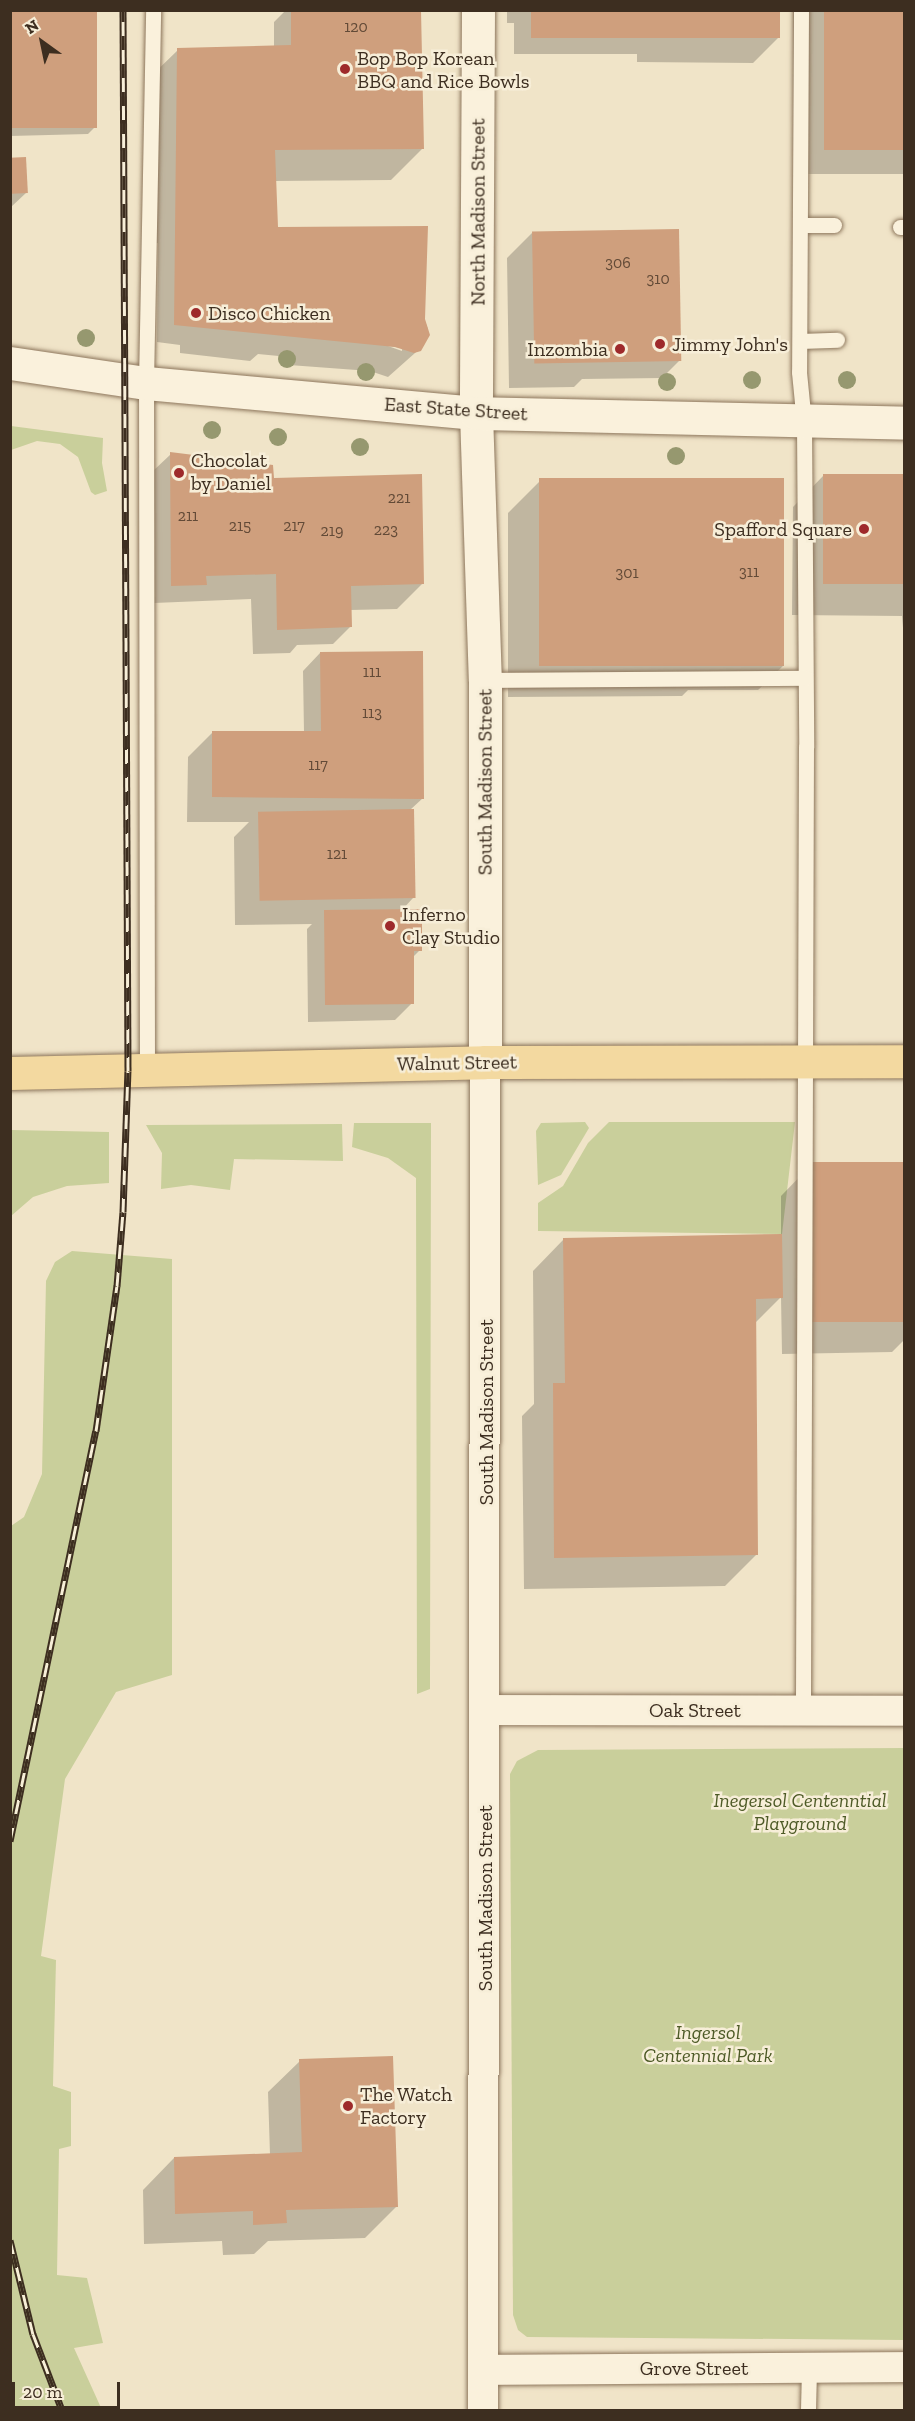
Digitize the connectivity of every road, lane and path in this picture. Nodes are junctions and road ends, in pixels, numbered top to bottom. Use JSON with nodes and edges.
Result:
{"nodes":[{"id":1,"x":153,"y":10,"type":"edge"},
{"id":2,"x":478,"y":10,"type":"edge"},
{"id":3,"x":801,"y":10,"type":"edge"},
{"id":4,"x":800,"y":225,"type":"junction"},
{"id":5,"x":834,"y":225,"type":"dead end"},
{"id":6,"x":837,"y":340,"type":"dead end"},
{"id":7,"x":800,"y":341,"type":"junction"},
{"id":8,"x":10,"y":363,"type":"edge"},
{"id":9,"x":146,"y":383,"type":"junction"},
{"id":10,"x":477,"y":413,"type":"junction"},
{"id":11,"x":804,"y":423,"type":"junction"},
{"id":12,"x":904,"y":423,"type":"edge"},
{"id":13,"x":805,"y":678,"type":"junction"},
{"id":14,"x":485,"y":680,"type":"junction"},
{"id":15,"x":803,"y":1060,"type":"junction"},
{"id":16,"x":904,"y":1061,"type":"edge"},
{"id":17,"x":485,"y":1062,"type":"junction"},
{"id":18,"x":147,"y":1072,"type":"junction"},
{"id":19,"x":10,"y":1073,"type":"edge"},
{"id":20,"x":486,"y":1710,"type":"junction"},
{"id":21,"x":904,"y":1710,"type":"edge"},
{"id":22,"x":803,"y":1711,"type":"junction"},
{"id":23,"x":904,"y":2367,"type":"edge"},
{"id":24,"x":809,"y":2368,"type":"junction"},
{"id":25,"x":484,"y":2370,"type":"junction"},
{"id":26,"x":483,"y":2410,"type":"edge"},
{"id":27,"x":808,"y":2410,"type":"edge"}],
"edges":[{"from":1,"to":9,"type":"lane"},
{"from":2,"to":10,"type":"street","name":"North Madison Street"},
{"from":3,"to":4,"type":"lane"},
{"from":4,"to":5,"type":"lane"},
{"from":4,"to":7,"type":"lane"},
{"from":6,"to":7,"type":"lane"},
{"from":7,"to":11,"type":"lane"},
{"from":8,"to":9,"type":"street","name":"East State Street"},
{"from":9,"to":10,"type":"street","name":"East State Street"},
{"from":9,"to":18,"type":"lane"},
{"from":10,"to":11,"type":"street","name":"East State Street"},
{"from":10,"to":14,"type":"street","name":"South Madison Street"},
{"from":11,"to":12,"type":"street","name":"East State Street"},
{"from":11,"to":13,"type":"lane"},
{"from":13,"to":14,"type":"lane"},
{"from":13,"to":15,"type":"lane"},
{"from":14,"to":17,"type":"street","name":"South Madison Street"},
{"from":15,"to":16,"type":"main road","name":"Walnut Street"},
{"from":15,"to":17,"type":"main road","name":"Walnut Street"},
{"from":15,"to":22,"type":"lane"},
{"from":17,"to":18,"type":"main road","name":"Walnut Street"},
{"from":17,"to":20,"type":"street","name":"South Madison Street"},
{"from":18,"to":19,"type":"main road","name":"Walnut Street"},
{"from":20,"to":22,"type":"street","name":"Oak Street"},
{"from":20,"to":25,"type":"street","name":"South Madison Street"},
{"from":21,"to":22,"type":"street","name":"Oak Street"},
{"from":23,"to":24,"type":"street","name":"Grove Street"},
{"from":24,"to":25,"type":"street","name":"Grove Street"},
{"from":24,"to":27,"type":"lane"},
{"from":25,"to":26,"type":"street","name":"South Madison Street"}]}
